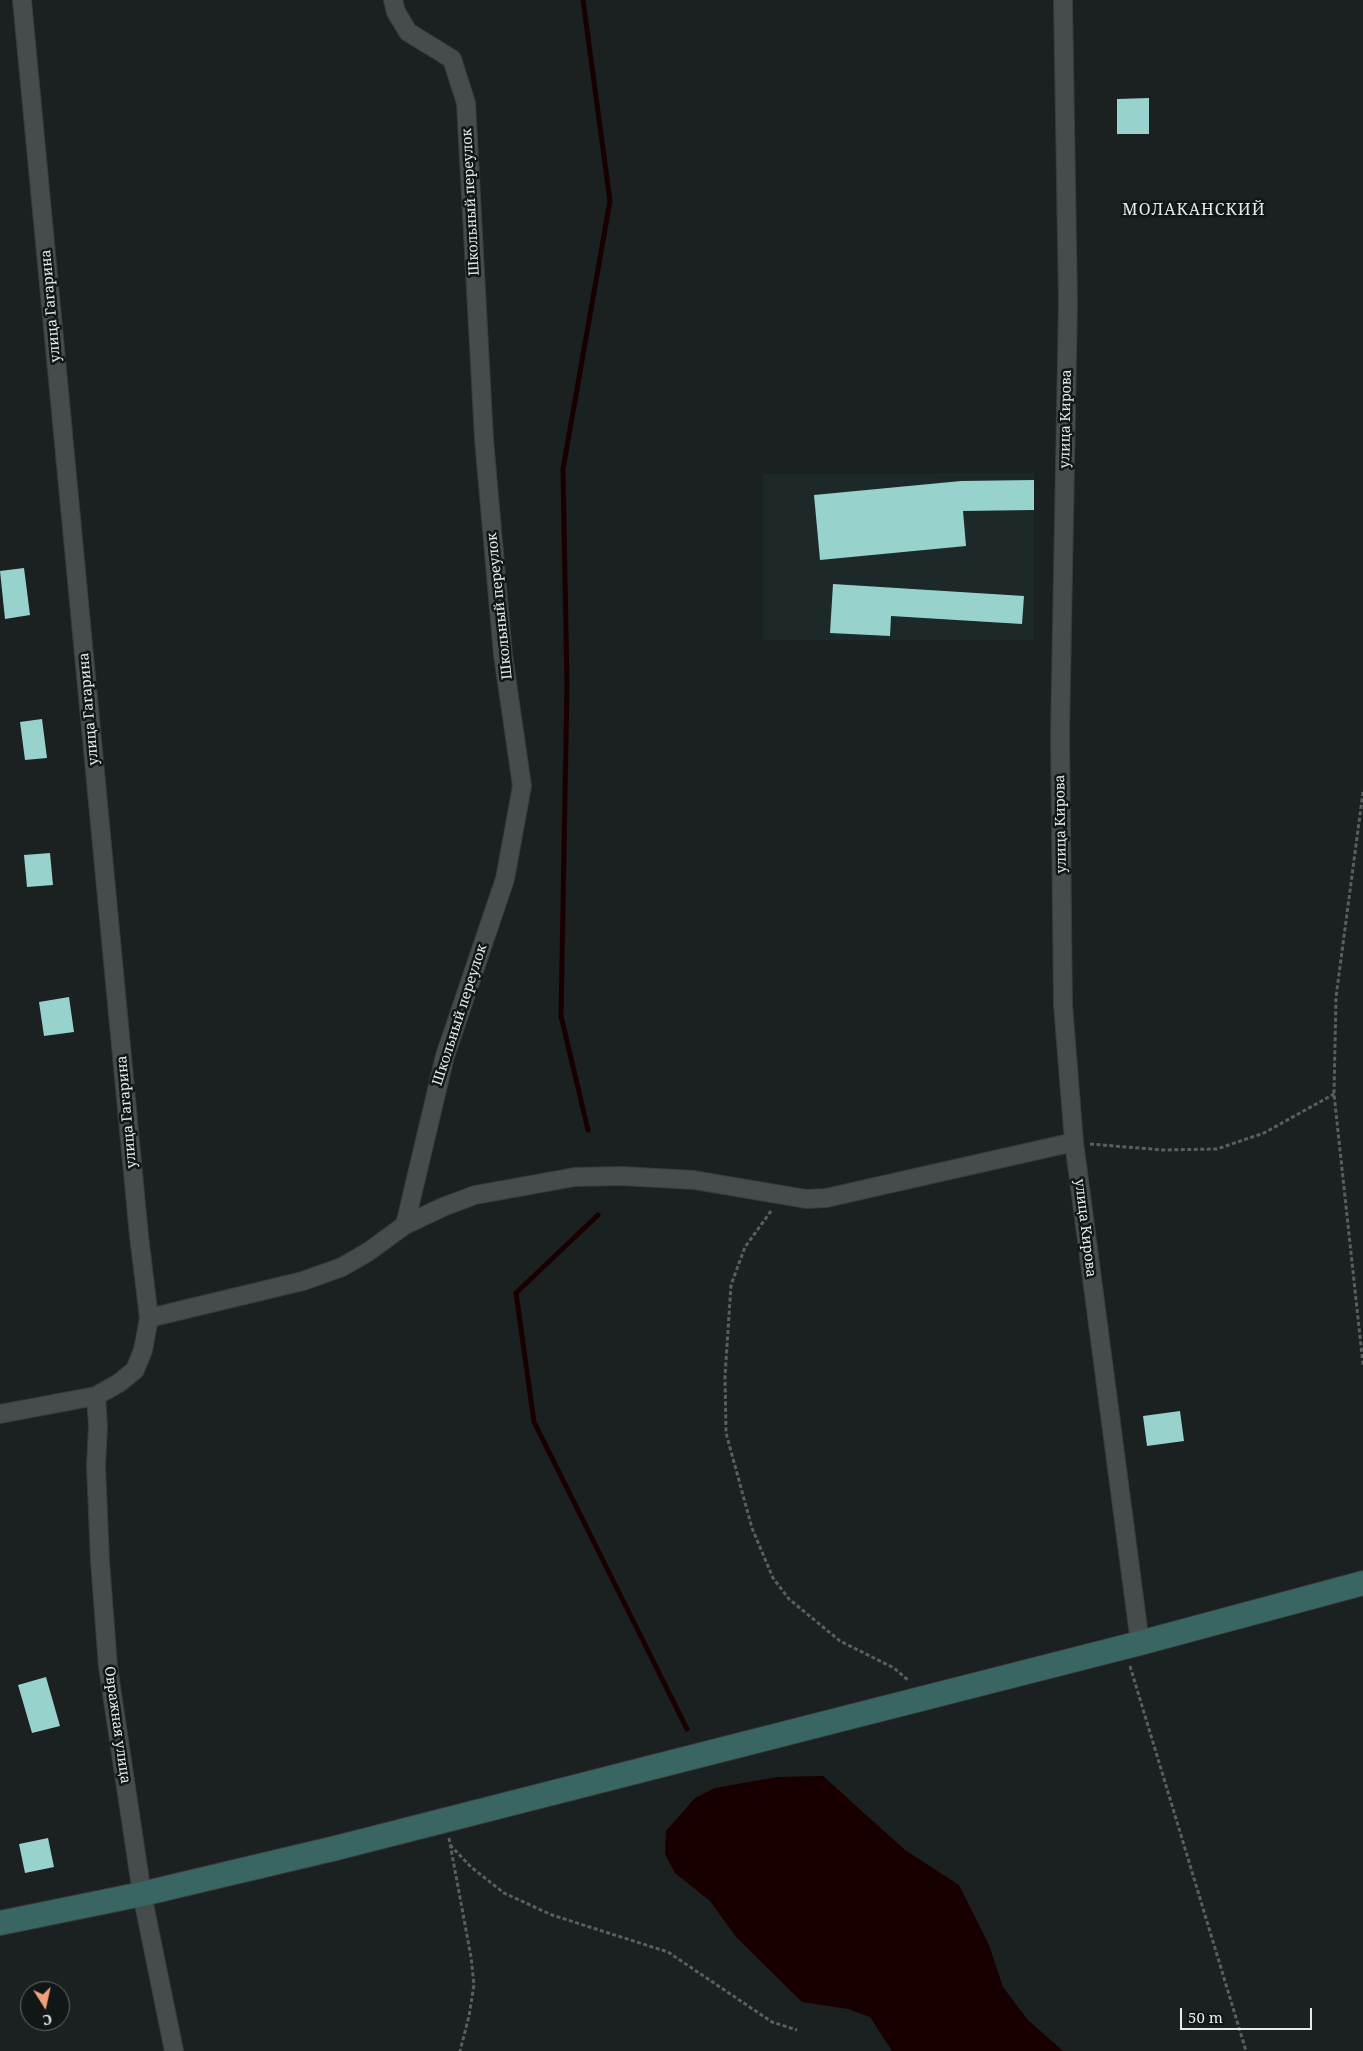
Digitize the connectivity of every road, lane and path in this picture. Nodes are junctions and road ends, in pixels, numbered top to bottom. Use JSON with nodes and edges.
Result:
{"nodes":[{"id":1,"x":22,"y":0,"type":"edge"},
{"id":2,"x":393,"y":0,"type":"edge"},
{"id":3,"x":1063,"y":0,"type":"edge"},
{"id":4,"x":1363,"y":792,"type":"edge"},
{"id":5,"x":1334,"y":1094,"type":"junction"},
{"id":6,"x":1074,"y":1142,"type":"junction"},
{"id":7,"x":784,"y":1195,"type":"junction"},
{"id":8,"x":405,"y":1225,"type":"junction"},
{"id":9,"x":149,"y":1318,"type":"junction"},
{"id":10,"x":1363,"y":1365,"type":"edge"},
{"id":11,"x":96,"y":1396,"type":"junction"},
{"id":12,"x":0,"y":1414,"type":"edge"},
{"id":13,"x":1363,"y":1583,"type":"edge"},
{"id":14,"x":1132,"y":1644,"type":"junction"},
{"id":15,"x":922,"y":1698,"type":"junction"},
{"id":16,"x":444,"y":1820,"type":"junction"},
{"id":17,"x":450,"y":1845,"type":"junction"},
{"id":18,"x":142,"y":1894,"type":"junction"},
{"id":19,"x":0,"y":1923,"type":"edge"},
{"id":20,"x":797,"y":2030,"type":"dead end"},
{"id":21,"x":174,"y":2051,"type":"edge"},
{"id":22,"x":460,"y":2051,"type":"edge"},
{"id":23,"x":1246,"y":2051,"type":"edge"}],
"edges":[{"from":1,"to":9,"type":"street","name":"улица Гагарина"},
{"from":2,"to":8,"type":"street","name":"Школьный переулок"},
{"from":3,"to":6,"type":"street","name":"улица Кирова"},
{"from":4,"to":5,"type":"path"},
{"from":5,"to":6,"type":"path"},
{"from":5,"to":10,"type":"path"},
{"from":6,"to":7,"type":"street"},
{"from":6,"to":14,"type":"street","name":"улица Кирова"},
{"from":7,"to":8,"type":"street"},
{"from":7,"to":15,"type":"path"},
{"from":8,"to":9,"type":"street"},
{"from":9,"to":11,"type":"street","name":"улица Гагарина"},
{"from":11,"to":12,"type":"street","name":"улица Гагарина"},
{"from":11,"to":18,"type":"street","name":"Овражная улица"},
{"from":13,"to":14,"type":"main road"},
{"from":14,"to":15,"type":"main road"},
{"from":14,"to":23,"type":"path"},
{"from":15,"to":16,"type":"main road"},
{"from":16,"to":17,"type":"path"},
{"from":16,"to":18,"type":"main road"},
{"from":17,"to":20,"type":"path"},
{"from":17,"to":22,"type":"path"},
{"from":18,"to":19,"type":"main road"},
{"from":18,"to":21,"type":"street","name":"Овражная улица"}]}
